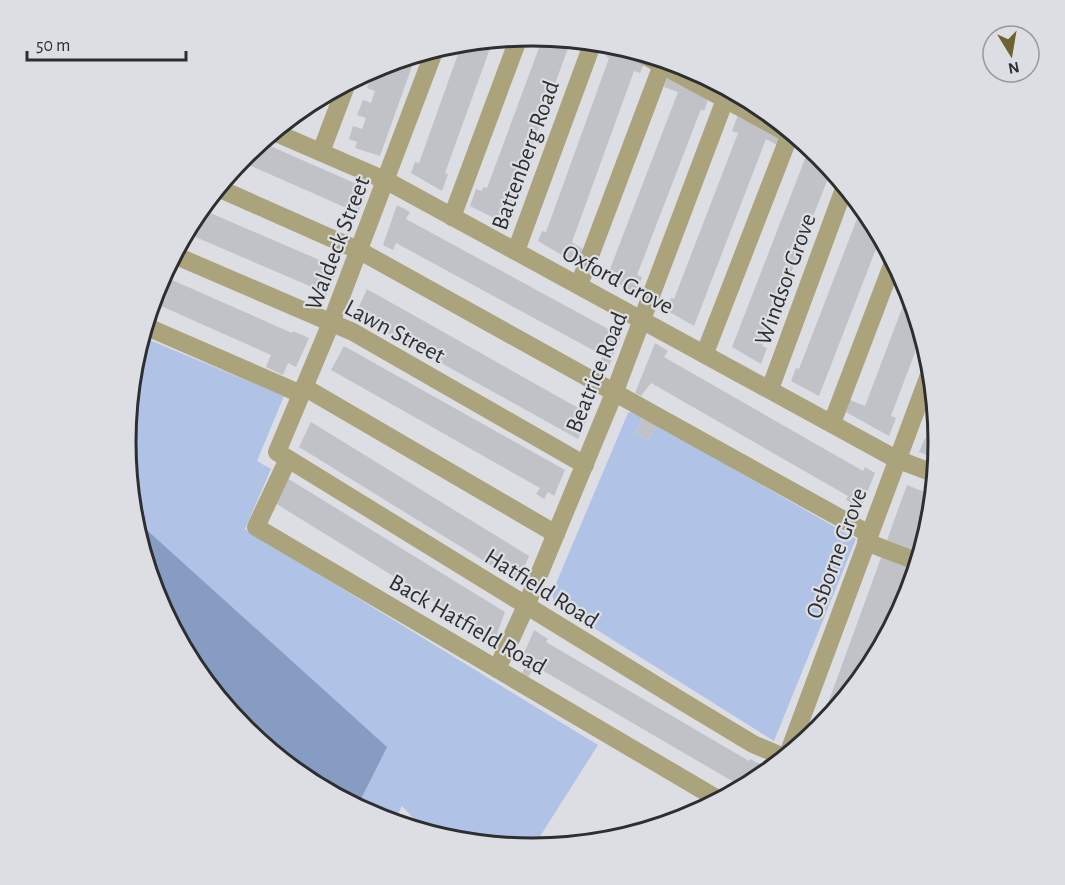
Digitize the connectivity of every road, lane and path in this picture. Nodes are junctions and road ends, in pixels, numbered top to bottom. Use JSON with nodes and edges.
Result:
{"nodes":[{"id":1,"x":515,"y":47,"type":"edge"},
{"id":2,"x":589,"y":51,"type":"edge"},
{"id":3,"x":431,"y":60,"type":"edge"},
{"id":4,"x":661,"y":68,"type":"edge"},
{"id":5,"x":342,"y":96,"type":"edge"},
{"id":6,"x":726,"y":97,"type":"edge"},
{"id":7,"x":282,"y":135,"type":"edge"},
{"id":8,"x":793,"y":144,"type":"edge"},
{"id":9,"x":321,"y":152,"type":"junction"},
{"id":10,"x":387,"y":181,"type":"junction"},
{"id":11,"x":226,"y":192,"type":"edge"},
{"id":12,"x":842,"y":195,"type":"edge"},
{"id":13,"x":453,"y":217,"type":"junction"},
{"id":14,"x":360,"y":251,"type":"junction"},
{"id":15,"x":516,"y":251,"type":"junction"},
{"id":16,"x":182,"y":258,"type":"edge"},
{"id":17,"x":890,"y":271,"type":"edge"},
{"id":18,"x":579,"y":285,"type":"junction"},
{"id":19,"x":643,"y":319,"type":"junction"},
{"id":20,"x":332,"y":323,"type":"junction"},
{"id":21,"x":153,"y":329,"type":"edge"},
{"id":22,"x":705,"y":353,"type":"junction"},
{"id":23,"x":924,"y":387,"type":"edge"},
{"id":24,"x":770,"y":389,"type":"junction"},
{"id":25,"x":302,"y":391,"type":"junction"},
{"id":26,"x":615,"y":391,"type":"junction"},
{"id":27,"x":832,"y":423,"type":"junction"},
{"id":28,"x":282,"y":455,"type":"junction"},
{"id":29,"x":896,"y":459,"type":"junction"},
{"id":30,"x":585,"y":465,"type":"junction"},
{"id":31,"x":928,"y":471,"type":"edge"},
{"id":32,"x":556,"y":534,"type":"junction"},
{"id":33,"x":867,"y":538,"type":"junction"},
{"id":34,"x":911,"y":558,"type":"edge"},
{"id":35,"x":526,"y":606,"type":"junction"},
{"id":36,"x":497,"y":669,"type":"junction"},
{"id":37,"x":792,"y":742,"type":"edge"},
{"id":38,"x":778,"y":754,"type":"edge"},
{"id":39,"x":712,"y":796,"type":"edge"}],
"edges":[{"from":1,"to":13,"type":"street"},
{"from":2,"to":15,"type":"street","name":"Battenberg Road"},
{"from":3,"to":10,"type":"street","name":"Waldeck Street"},
{"from":4,"to":18,"type":"street"},
{"from":5,"to":9,"type":"street"},
{"from":6,"to":19,"type":"street","name":"Beatrice Road"},
{"from":7,"to":9,"type":"street","name":"Oxford Grove"},
{"from":8,"to":22,"type":"street"},
{"from":9,"to":10,"type":"street","name":"Oxford Grove"},
{"from":10,"to":13,"type":"street","name":"Oxford Grove"},
{"from":10,"to":14,"type":"street","name":"Waldeck Street"},
{"from":11,"to":14,"type":"street"},
{"from":12,"to":24,"type":"street","name":"Windsor Grove"},
{"from":13,"to":15,"type":"street","name":"Oxford Grove"},
{"from":14,"to":20,"type":"street","name":"Waldeck Street"},
{"from":14,"to":26,"type":"street"},
{"from":15,"to":18,"type":"street","name":"Oxford Grove"},
{"from":16,"to":20,"type":"street","name":"Lawn Street"},
{"from":17,"to":27,"type":"street"},
{"from":18,"to":19,"type":"street","name":"Oxford Grove"},
{"from":19,"to":22,"type":"street","name":"Oxford Grove"},
{"from":19,"to":26,"type":"street","name":"Beatrice Road"},
{"from":20,"to":25,"type":"street","name":"Waldeck Street"},
{"from":20,"to":30,"type":"street","name":"Lawn Street"},
{"from":21,"to":25,"type":"street"},
{"from":22,"to":24,"type":"street","name":"Oxford Grove"},
{"from":23,"to":29,"type":"street","name":"Osborne Grove"},
{"from":24,"to":27,"type":"street","name":"Oxford Grove"},
{"from":25,"to":28,"type":"street","name":"Waldeck Street"},
{"from":25,"to":32,"type":"street"},
{"from":26,"to":30,"type":"street","name":"Beatrice Road"},
{"from":26,"to":33,"type":"street"},
{"from":27,"to":29,"type":"street","name":"Oxford Grove"},
{"from":28,"to":35,"type":"street","name":"Hatfield Road"},
{"from":28,"to":36,"type":"street","name":"Back Hatfield Road"},
{"from":29,"to":31,"type":"street","name":"Oxford Grove"},
{"from":29,"to":33,"type":"street","name":"Osborne Grove"},
{"from":30,"to":32,"type":"street","name":"Beatrice Road"},
{"from":32,"to":35,"type":"street","name":"Beatrice Road"},
{"from":33,"to":34,"type":"street"},
{"from":33,"to":37,"type":"street","name":"Osborne Grove"},
{"from":35,"to":36,"type":"street","name":"Beatrice Road"},
{"from":35,"to":38,"type":"street","name":"Hatfield Road"},
{"from":36,"to":39,"type":"street","name":"Back Hatfield Road"}]}
